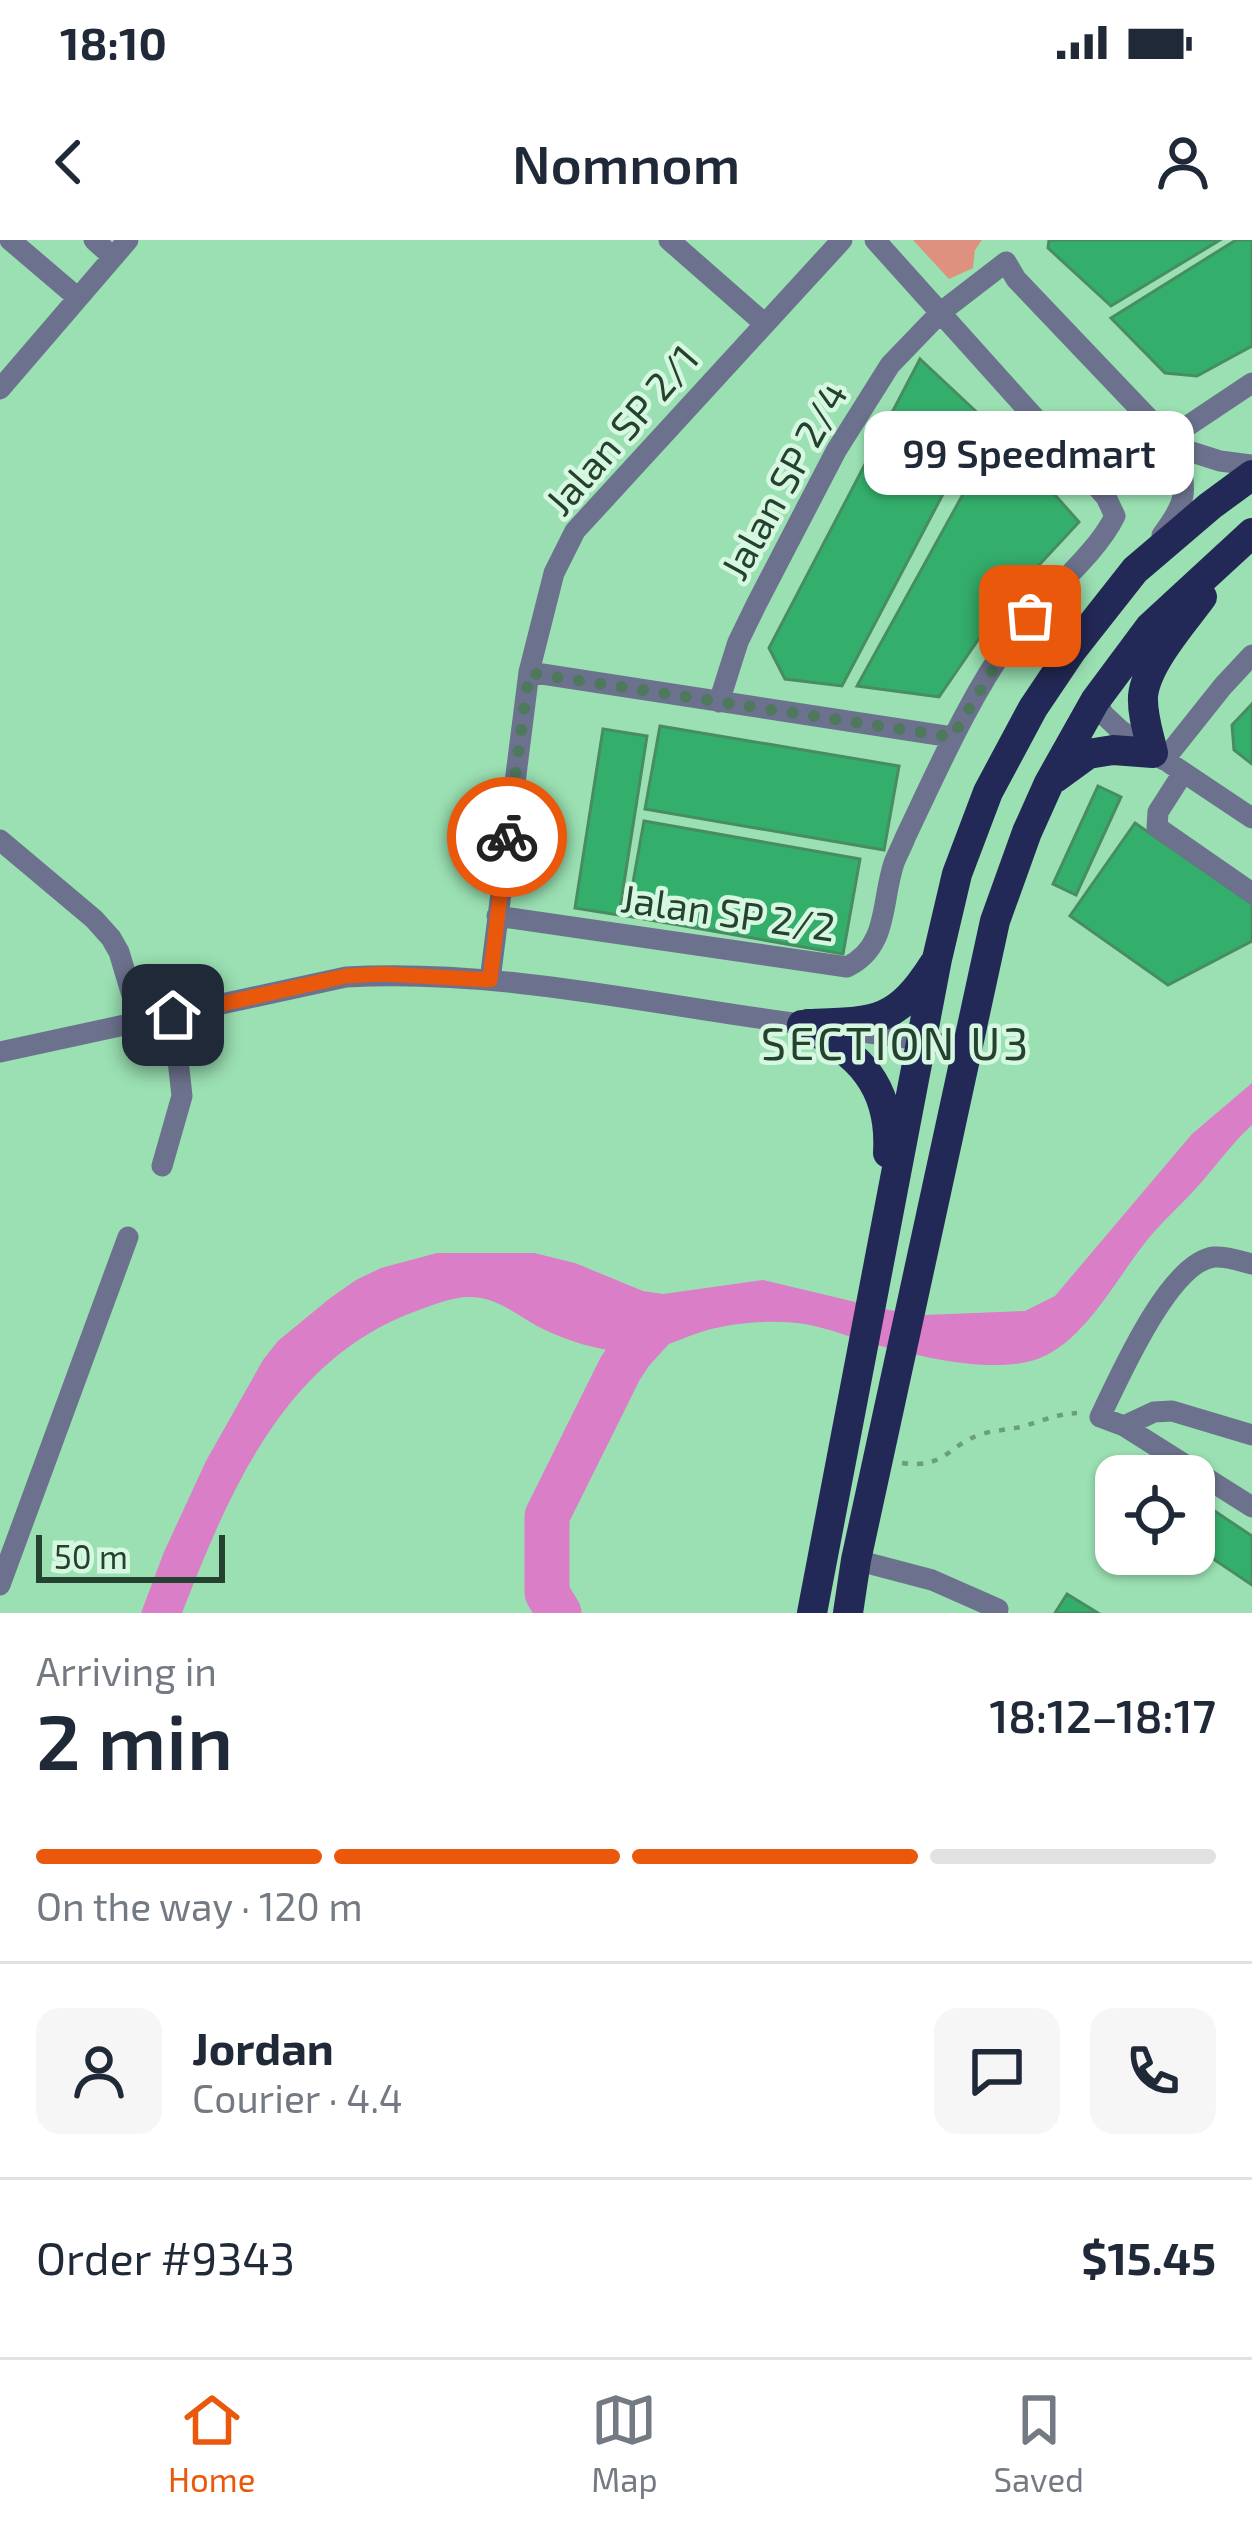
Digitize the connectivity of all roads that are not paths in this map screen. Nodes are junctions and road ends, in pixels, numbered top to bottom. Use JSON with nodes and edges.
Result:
{"nodes":[{"id":1,"x":10,"y":240,"type":"edge"},
{"id":2,"x":94,"y":240,"type":"edge"},
{"id":3,"x":669,"y":240,"type":"edge"},
{"id":4,"x":842,"y":240,"type":"edge"},
{"id":5,"x":875,"y":240,"type":"edge"},
{"id":6,"x":121,"y":249,"type":"edge"},
{"id":7,"x":1008,"y":251,"type":"edge"},
{"id":8,"x":78,"y":298,"type":"junction"},
{"id":9,"x":940,"y":312,"type":"junction"},
{"id":10,"x":765,"y":324,"type":"junction"},
{"id":11,"x":1252,"y":383,"type":"edge"},
{"id":12,"x":0,"y":389,"type":"edge"},
{"id":13,"x":1172,"y":443,"type":"junction"},
{"id":14,"x":1252,"y":464,"type":"edge"},
{"id":15,"x":1252,"y":475,"type":"edge"},
{"id":16,"x":1246,"y":538,"type":"edge"},
{"id":17,"x":1135,"y":570,"type":"junction"},
{"id":18,"x":1114,"y":598,"type":"junction"},
{"id":19,"x":1252,"y":655,"type":"edge"},
{"id":20,"x":529,"y":673,"type":"junction"},
{"id":21,"x":1095,"y":700,"type":"junction"},
{"id":22,"x":719,"y":701,"type":"junction"},
{"id":23,"x":952,"y":737,"type":"junction"},
{"id":24,"x":1167,"y":762,"type":"junction"},
{"id":25,"x":1049,"y":783,"type":"junction"},
{"id":26,"x":1252,"y":818,"type":"edge"},
{"id":27,"x":0,"y":840,"type":"edge"},
{"id":28,"x":1252,"y":893,"type":"edge"},
{"id":29,"x":497,"y":916,"type":"junction"},
{"id":30,"x":937,"y":959,"type":"junction"},
{"id":31,"x":490,"y":980,"type":"junction"},
{"id":32,"x":173,"y":1015,"type":"junction"},
{"id":33,"x":140,"y":1022,"type":"junction"},
{"id":34,"x":802,"y":1025,"type":"junction"},
{"id":35,"x":922,"y":1040,"type":"junction"},
{"id":36,"x":966,"y":1049,"type":"junction"},
{"id":37,"x":0,"y":1052,"type":"edge"},
{"id":38,"x":161,"y":1166,"type":"dead end"},
{"id":39,"x":128,"y":1237,"type":"dead end"},
{"id":40,"x":881,"y":1245,"type":"junction"},
{"id":41,"x":1252,"y":1264,"type":"edge"},
{"id":42,"x":1124,"y":1426,"type":"junction"},
{"id":43,"x":1252,"y":1435,"type":"edge"},
{"id":44,"x":1252,"y":1507,"type":"edge"},
{"id":45,"x":856,"y":1560,"type":"junction"},
{"id":46,"x":0,"y":1586,"type":"edge"},
{"id":47,"x":998,"y":1609,"type":"dead end"},
{"id":48,"x":812,"y":1613,"type":"edge"},
{"id":49,"x":848,"y":1613,"type":"edge"}],
"edges":[{"from":1,"to":8,"type":"street"},
{"from":2,"to":6,"type":"street"},
{"from":3,"to":10,"type":"street"},
{"from":4,"to":10,"type":"street","name":"Jalan SP 2/1"},
{"from":5,"to":9,"type":"street"},
{"from":6,"to":8,"type":"street"},
{"from":7,"to":9,"type":"street","name":"Jalan SP 2/4"},
{"from":7,"to":13,"type":"street"},
{"from":8,"to":12,"type":"street"},
{"from":9,"to":22,"type":"street","name":"Jalan SP 2/4"},
{"from":9,"to":23,"type":"street","name":"Jalan SP 2/2"},
{"from":10,"to":20,"type":"street","name":"Jalan SP 2/1"},
{"from":11,"to":13,"type":"street"},
{"from":13,"to":14,"type":"street"},
{"from":13,"to":17,"type":"street"},
{"from":15,"to":17,"type":"main road"},
{"from":16,"to":21,"type":"main road"},
{"from":16,"to":24,"type":"main road"},
{"from":17,"to":18,"type":"main road"},
{"from":18,"to":21,"type":"main road"},
{"from":18,"to":30,"type":"main road"},
{"from":19,"to":24,"type":"street"},
{"from":20,"to":22,"type":"street"},
{"from":20,"to":29,"type":"street","name":"Jalan SP 2/1"},
{"from":21,"to":24,"type":"street"},
{"from":21,"to":25,"type":"main road"},
{"from":22,"to":23,"type":"street"},
{"from":23,"to":29,"type":"street","name":"Jalan SP 2/2"},
{"from":24,"to":25,"type":"main road"},
{"from":24,"to":26,"type":"street"},
{"from":24,"to":28,"type":"street"},
{"from":25,"to":36,"type":"main road"},
{"from":27,"to":33,"type":"street"},
{"from":29,"to":31,"type":"street","name":"Jalan SP 2/1"},
{"from":30,"to":34,"type":"main road"},
{"from":30,"to":35,"type":"main road"},
{"from":31,"to":32,"type":"street"},
{"from":31,"to":34,"type":"street"},
{"from":32,"to":33,"type":"street"},
{"from":32,"to":38,"type":"street"},
{"from":33,"to":37,"type":"street"},
{"from":34,"to":35,"type":"street"},
{"from":34,"to":40,"type":"main road"},
{"from":35,"to":36,"type":"street"},
{"from":35,"to":40,"type":"main road"},
{"from":36,"to":45,"type":"main road"},
{"from":39,"to":46,"type":"street"},
{"from":40,"to":48,"type":"main road"},
{"from":41,"to":42,"type":"street"},
{"from":42,"to":43,"type":"street"},
{"from":42,"to":44,"type":"street"},
{"from":45,"to":47,"type":"street"},
{"from":45,"to":49,"type":"main road"}]}
